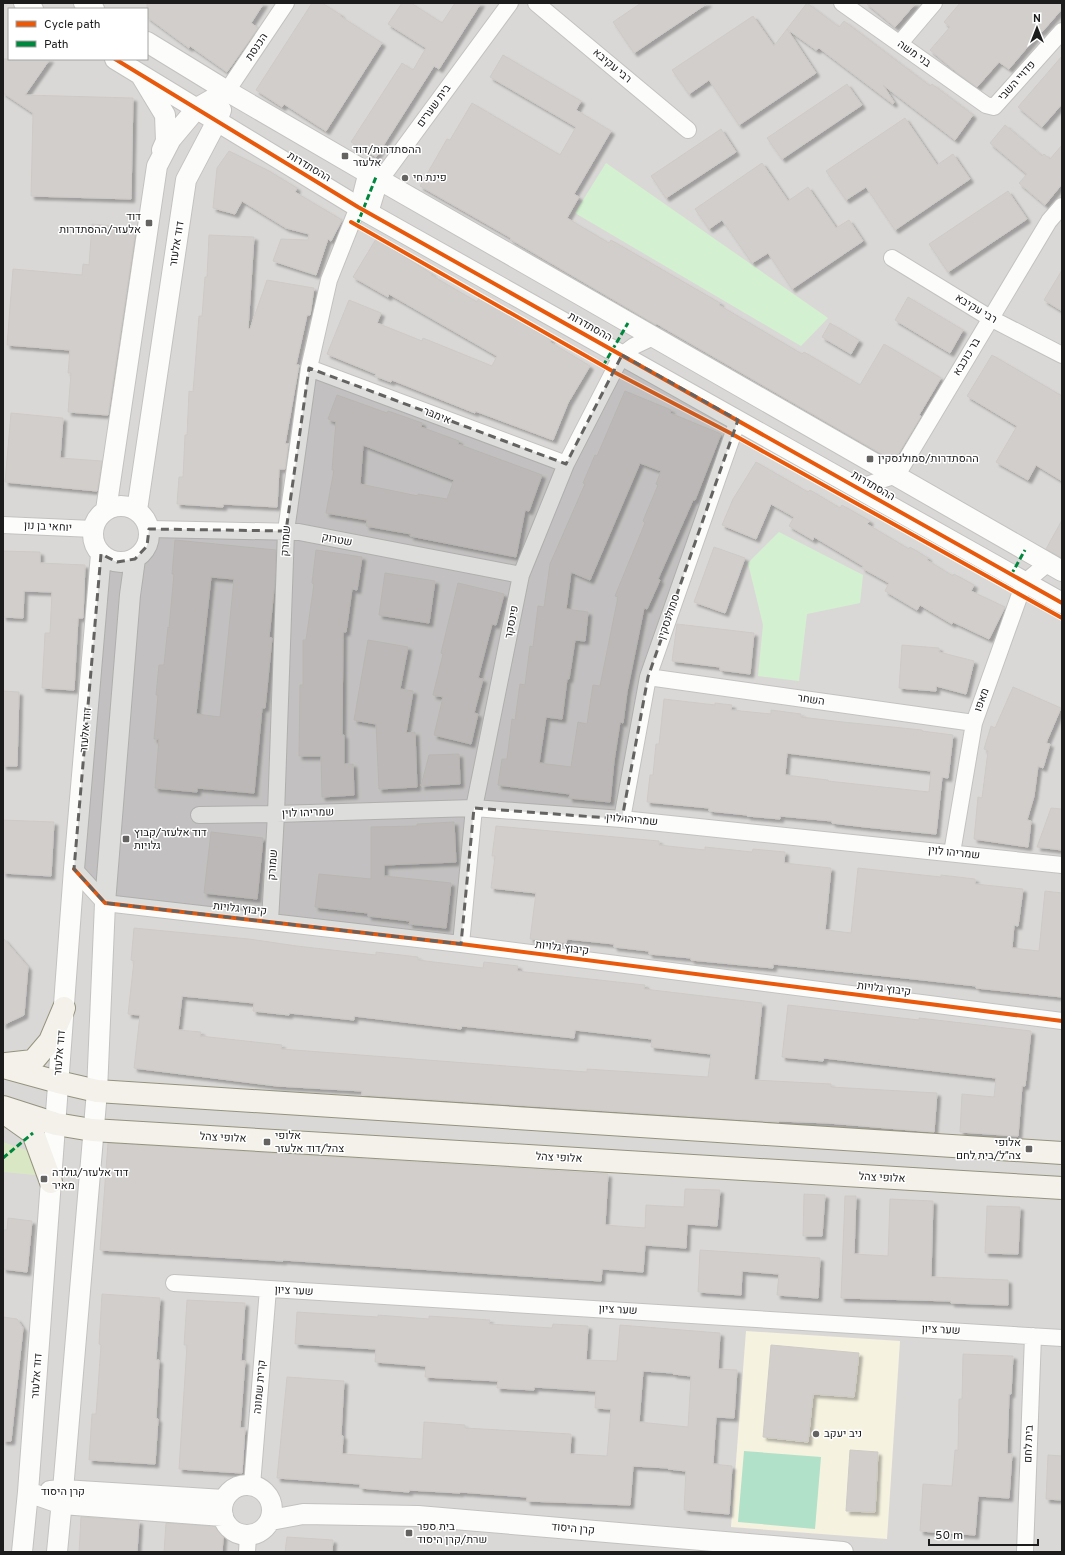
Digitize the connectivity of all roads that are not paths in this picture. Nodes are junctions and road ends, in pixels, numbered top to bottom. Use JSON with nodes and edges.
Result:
{"nodes":[{"id":1,"x":286,"y":3,"type":"edge"},
{"id":2,"x":510,"y":3,"type":"edge"},
{"id":3,"x":536,"y":3,"type":"edge"},
{"id":4,"x":842,"y":3,"type":"edge"},
{"id":5,"x":934,"y":3,"type":"edge"},
{"id":6,"x":1062,"y":31,"type":"edge"},
{"id":7,"x":148,"y":43,"type":"edge"},
{"id":8,"x":900,"y":44,"type":"junction"},
{"id":9,"x":117,"y":60,"type":"edge"},
{"id":10,"x":141,"y":75,"type":"junction"},
{"id":11,"x":227,"y":91,"type":"junction"},
{"id":12,"x":986,"y":105,"type":"joint"},
{"id":13,"x":197,"y":108,"type":"junction"},
{"id":14,"x":217,"y":121,"type":"junction"},
{"id":15,"x":688,"y":130,"type":"dead end"},
{"id":16,"x":157,"y":166,"type":"junction"},
{"id":17,"x":374,"y":175,"type":"junction"},
{"id":18,"x":1062,"y":206,"type":"edge"},
{"id":19,"x":364,"y":210,"type":"junction"},
{"id":20,"x":892,"y":258,"type":"dead end"},
{"id":21,"x":990,"y":318,"type":"junction"},
{"id":22,"x":653,"y":337,"type":"junction"},
{"id":23,"x":622,"y":355,"type":"junction"},
{"id":24,"x":1062,"y":355,"type":"edge"},
{"id":25,"x":309,"y":368,"type":"junction"},
{"id":26,"x":738,"y":420,"type":"junction"},
{"id":27,"x":566,"y":464,"type":"junction"},
{"id":28,"x":897,"y":475,"type":"junction"},
{"id":29,"x":857,"y":488,"type":"junction"},
{"id":30,"x":106,"y":510,"type":"junction"},
{"id":31,"x":136,"y":510,"type":"junction"},
{"id":32,"x":3,"y":525,"type":"edge"},
{"id":33,"x":93,"y":529,"type":"junction"},
{"id":34,"x":149,"y":529,"type":"junction"},
{"id":35,"x":286,"y":531,"type":"junction"},
{"id":36,"x":100,"y":554,"type":"junction"},
{"id":37,"x":135,"y":559,"type":"junction"},
{"id":38,"x":1055,"y":567,"type":"edge"},
{"id":39,"x":521,"y":575,"type":"junction"},
{"id":40,"x":1024,"y":583,"type":"junction"},
{"id":41,"x":1062,"y":603,"type":"edge"},
{"id":42,"x":648,"y":677,"type":"junction"},
{"id":43,"x":974,"y":723,"type":"junction"},
{"id":44,"x":474,"y":808,"type":"junction"},
{"id":45,"x":276,"y":814,"type":"junction"},
{"id":46,"x":199,"y":815,"type":"dead end"},
{"id":47,"x":622,"y":819,"type":"junction"},
{"id":48,"x":952,"y":853,"type":"junction"},
{"id":49,"x":1062,"y":865,"type":"edge"},
{"id":50,"x":74,"y":869,"type":"junction"},
{"id":51,"x":105,"y":903,"type":"junction"},
{"id":52,"x":270,"y":921,"type":"junction"},
{"id":53,"x":461,"y":944,"type":"junction"},
{"id":54,"x":64,"y":1008,"type":"junction"},
{"id":55,"x":1062,"y":1021,"type":"edge"},
{"id":56,"x":3,"y":1064,"type":"edge"},
{"id":57,"x":3,"y":1067,"type":"edge"},
{"id":58,"x":58,"y":1082,"type":"junction"},
{"id":59,"x":97,"y":1091,"type":"junction"},
{"id":60,"x":3,"y":1107,"type":"edge"},
{"id":61,"x":3,"y":1111,"type":"edge"},
{"id":62,"x":56,"y":1124,"type":"junction"},
{"id":63,"x":92,"y":1130,"type":"junction"},
{"id":64,"x":1062,"y":1153,"type":"edge"},
{"id":65,"x":51,"y":1182,"type":"junction"},
{"id":66,"x":1062,"y":1188,"type":"edge"},
{"id":67,"x":174,"y":1282,"type":"dead end"},
{"id":68,"x":268,"y":1289,"type":"junction"},
{"id":69,"x":1033,"y":1336,"type":"junction"},
{"id":70,"x":1062,"y":1338,"type":"edge"},
{"id":71,"x":252,"y":1485,"type":"junction"},
{"id":72,"x":28,"y":1492,"type":"junction"},
{"id":73,"x":63,"y":1497,"type":"junction"},
{"id":74,"x":223,"y":1508,"type":"junction"},
{"id":75,"x":272,"y":1512,"type":"junction"},
{"id":76,"x":247,"y":1544,"type":"edge"},
{"id":77,"x":22,"y":1552,"type":"edge"},
{"id":78,"x":57,"y":1552,"type":"edge"},
{"id":79,"x":842,"y":1552,"type":"edge"},
{"id":80,"x":1025,"y":1552,"type":"edge"}],
"edges":[{"from":1,"to":11,"type":"street","name":"הכנסת"},
{"from":2,"to":17,"type":"street","name":"בית שערים"},
{"from":3,"to":15,"type":"street","name":"רבי עקיבא"},
{"from":4,"to":8,"type":"street","name":"בני משה"},
{"from":5,"to":8,"type":"street"},
{"from":6,"to":12,"type":"street","name":"פדויי השבי"},
{"from":7,"to":11,"type":"street","name":"ההסתדרות"},
{"from":8,"to":12,"type":"street","name":"בני משה"},
{"from":9,"to":10,"type":"street","name":"ההסתדרות"},
{"from":10,"to":13,"type":"street","name":"ההסתדרות"},
{"from":10,"to":16,"type":"street"},
{"from":11,"to":13,"type":"street"},
{"from":11,"to":14,"type":"street","name":"דוד אלעזר"},
{"from":11,"to":17,"type":"street","name":"ההסתדרות"},
{"from":13,"to":14,"type":"street","name":"ההסתדרות"},
{"from":13,"to":16,"type":"street"},
{"from":14,"to":19,"type":"street","name":"ההסתדרות"},
{"from":14,"to":31,"type":"street","name":"דוד אלעזר"},
{"from":16,"to":30,"type":"street"},
{"from":17,"to":19,"type":"street","name":"שמורק"},
{"from":17,"to":22,"type":"street","name":"ההסתדרות"},
{"from":18,"to":21,"type":"street","name":"בר כוכבא"},
{"from":19,"to":23,"type":"street","name":"ההסתדרות"},
{"from":19,"to":25,"type":"street","name":"שמורק"},
{"from":20,"to":21,"type":"street","name":"רבי עקיבא"},
{"from":21,"to":24,"type":"street","name":"רבי עקיבא"},
{"from":21,"to":28,"type":"street","name":"בר כוכבא"},
{"from":22,"to":23,"type":"street","name":"פינסקר"},
{"from":22,"to":28,"type":"street","name":"ההסתדרות"},
{"from":23,"to":26,"type":"street","name":"ההסתדרות"},
{"from":23,"to":27,"type":"street","name":"פינסקר"},
{"from":25,"to":27,"type":"street","name":"אימבר"},
{"from":25,"to":35,"type":"street","name":"שמורק"},
{"from":26,"to":29,"type":"street","name":"ההסתדרות"},
{"from":26,"to":42,"type":"street","name":"סמולנסקין"},
{"from":27,"to":39,"type":"street","name":"פינסקר"},
{"from":28,"to":29,"type":"street"},
{"from":28,"to":38,"type":"street","name":"ההסתדרות"},
{"from":29,"to":40,"type":"street","name":"ההסתדרות"},
{"from":30,"to":31,"type":"street"},
{"from":30,"to":33,"type":"street"},
{"from":31,"to":34,"type":"street"},
{"from":32,"to":33,"type":"street","name":"יוחאי בן נון"},
{"from":33,"to":36,"type":"street","name":"דוד אלעזר"},
{"from":34,"to":35,"type":"street","name":"שטרוק"},
{"from":34,"to":37,"type":"street"},
{"from":35,"to":39,"type":"street","name":"שטרוק"},
{"from":35,"to":45,"type":"street","name":"שמורק"},
{"from":36,"to":37,"type":"street"},
{"from":36,"to":50,"type":"street","name":"דוד אלעזר"},
{"from":37,"to":51,"type":"street"},
{"from":38,"to":40,"type":"street"},
{"from":39,"to":44,"type":"street","name":"פינסקר"},
{"from":40,"to":41,"type":"street","name":"ההסתדרות"},
{"from":40,"to":43,"type":"street","name":"מאפו"},
{"from":42,"to":43,"type":"street","name":"השחר"},
{"from":42,"to":47,"type":"street","name":"סמולנסקין"},
{"from":43,"to":48,"type":"street","name":"מאפו"},
{"from":44,"to":45,"type":"street","name":"שמריהו לוין"},
{"from":44,"to":47,"type":"street","name":"שמריהו לוין"},
{"from":44,"to":53,"type":"street","name":"פינסקר"},
{"from":45,"to":46,"type":"street","name":"שמריהו לוין"},
{"from":45,"to":52,"type":"street","name":"שמורק"},
{"from":47,"to":48,"type":"street","name":"שמריהו לוין"},
{"from":48,"to":49,"type":"street","name":"שמריהו לוין"},
{"from":50,"to":51,"type":"street"},
{"from":50,"to":54,"type":"street","name":"דוד אלעזר"},
{"from":51,"to":52,"type":"street","name":"קיבוץ גלויות"},
{"from":51,"to":59,"type":"street"},
{"from":52,"to":53,"type":"street","name":"קיבוץ גלויות"},
{"from":53,"to":55,"type":"street","name":"קיבוץ גלויות"},
{"from":54,"to":56,"type":"main road"},
{"from":54,"to":58,"type":"street","name":"דוד אלעזר"},
{"from":57,"to":58,"type":"main road"},
{"from":58,"to":59,"type":"main road"},
{"from":58,"to":62,"type":"street","name":"דוד אלעזר"},
{"from":59,"to":63,"type":"street"},
{"from":59,"to":64,"type":"main road"},
{"from":60,"to":62,"type":"main road","name":"אלופי צהל"},
{"from":61,"to":65,"type":"main road"},
{"from":62,"to":63,"type":"main road","name":"אלופי צהל"},
{"from":62,"to":65,"type":"street","name":"דוד אלעזר"},
{"from":63,"to":66,"type":"main road","name":"אלופי צהל"},
{"from":63,"to":73,"type":"street"},
{"from":65,"to":72,"type":"street","name":"דוד אלעזר"},
{"from":67,"to":68,"type":"street","name":"שער ציון"},
{"from":68,"to":69,"type":"street","name":"שער ציון"},
{"from":68,"to":71,"type":"street","name":"קרית שמונה"},
{"from":69,"to":70,"type":"street","name":"שער ציון"},
{"from":69,"to":80,"type":"street","name":"בית לחם"},
{"from":71,"to":74,"type":"street"},
{"from":71,"to":75,"type":"street"},
{"from":72,"to":73,"type":"street","name":"קרן היסוד"},
{"from":72,"to":77,"type":"street","name":"דוד אלעזר"},
{"from":73,"to":74,"type":"street","name":"קרן היסוד"},
{"from":73,"to":78,"type":"street"},
{"from":74,"to":76,"type":"street"},
{"from":75,"to":76,"type":"street"},
{"from":75,"to":79,"type":"street","name":"קרן היסוד"}]}
